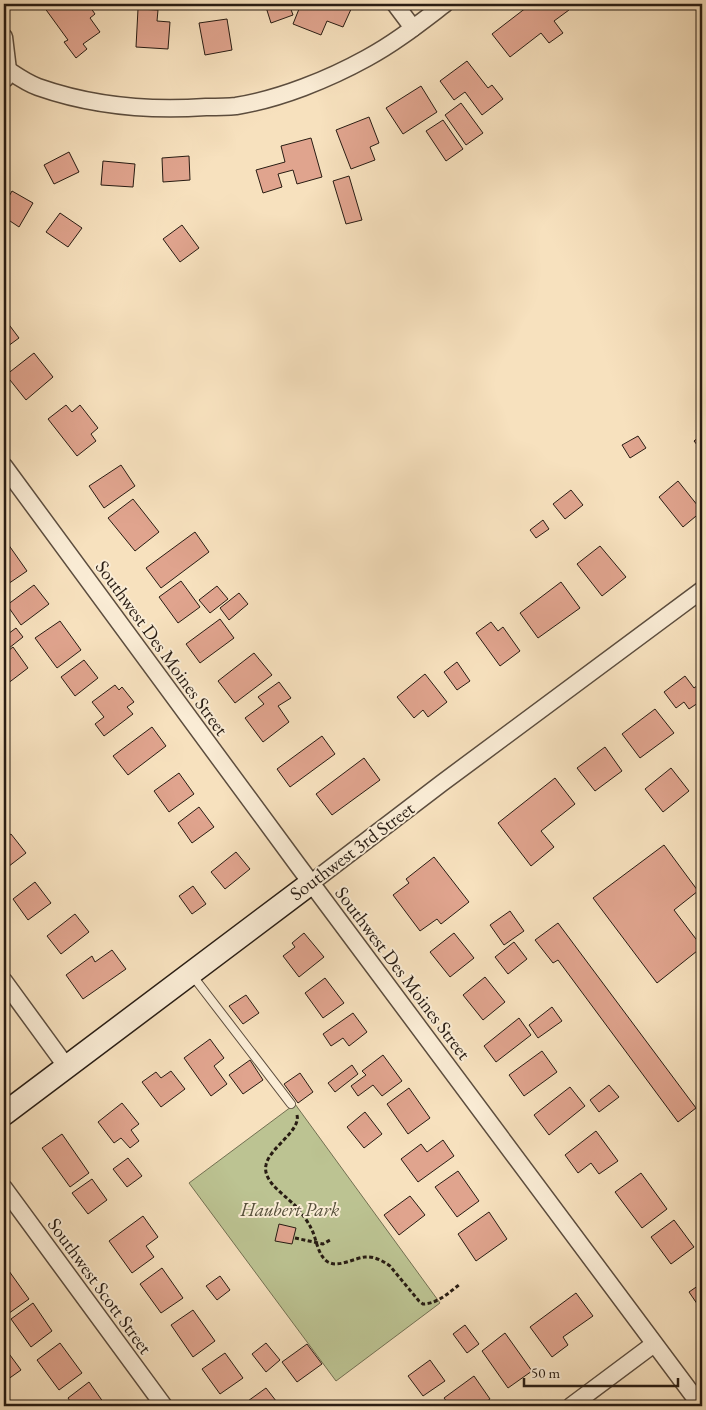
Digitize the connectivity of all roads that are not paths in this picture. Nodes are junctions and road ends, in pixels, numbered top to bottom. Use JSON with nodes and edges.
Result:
{"nodes":[{"id":1,"x":395,"y":4,"type":"edge"},
{"id":2,"x":445,"y":4,"type":"edge"},
{"id":3,"x":413,"y":28,"type":"junction"},
{"id":4,"x":4,"y":37,"type":"edge"},
{"id":5,"x":6,"y":75,"type":"edge"},
{"id":6,"x":4,"y":466,"type":"edge"},
{"id":7,"x":702,"y":590,"type":"edge"},
{"id":8,"x":311,"y":883,"type":"junction"},
{"id":9,"x":191,"y":973,"type":"junction"},
{"id":10,"x":4,"y":981,"type":"edge"},
{"id":11,"x":66,"y":1066,"type":"junction"},
{"id":12,"x":291,"y":1104,"type":"road end"},
{"id":13,"x":4,"y":1114,"type":"edge"},
{"id":14,"x":4,"y":1188,"type":"edge"},
{"id":15,"x":654,"y":1344,"type":"junction"},
{"id":16,"x":164,"y":1406,"type":"edge"},
{"id":17,"x":571,"y":1406,"type":"edge"},
{"id":18,"x":701,"y":1406,"type":"edge"}],
"edges":[{"from":1,"to":3,"type":"street"},
{"from":2,"to":3,"type":"street"},
{"from":3,"to":5,"type":"street"},
{"from":4,"to":5,"type":"street"},
{"from":6,"to":8,"type":"street","name":"Southwest Des Moines Street"},
{"from":7,"to":8,"type":"street","name":"Southwest 3rd Street"},
{"from":8,"to":9,"type":"street","name":"Southwest 3rd Street"},
{"from":8,"to":15,"type":"street","name":"Southwest Des Moines Street"},
{"from":9,"to":11,"type":"street","name":"Southwest 3rd Street"},
{"from":9,"to":12,"type":"lane"},
{"from":10,"to":11,"type":"street"},
{"from":11,"to":13,"type":"street","name":"Southwest 3rd Street"},
{"from":14,"to":16,"type":"street","name":"Southwest Scott Street"},
{"from":15,"to":17,"type":"street"},
{"from":15,"to":18,"type":"street","name":"Southwest Des Moines Street"}]}
